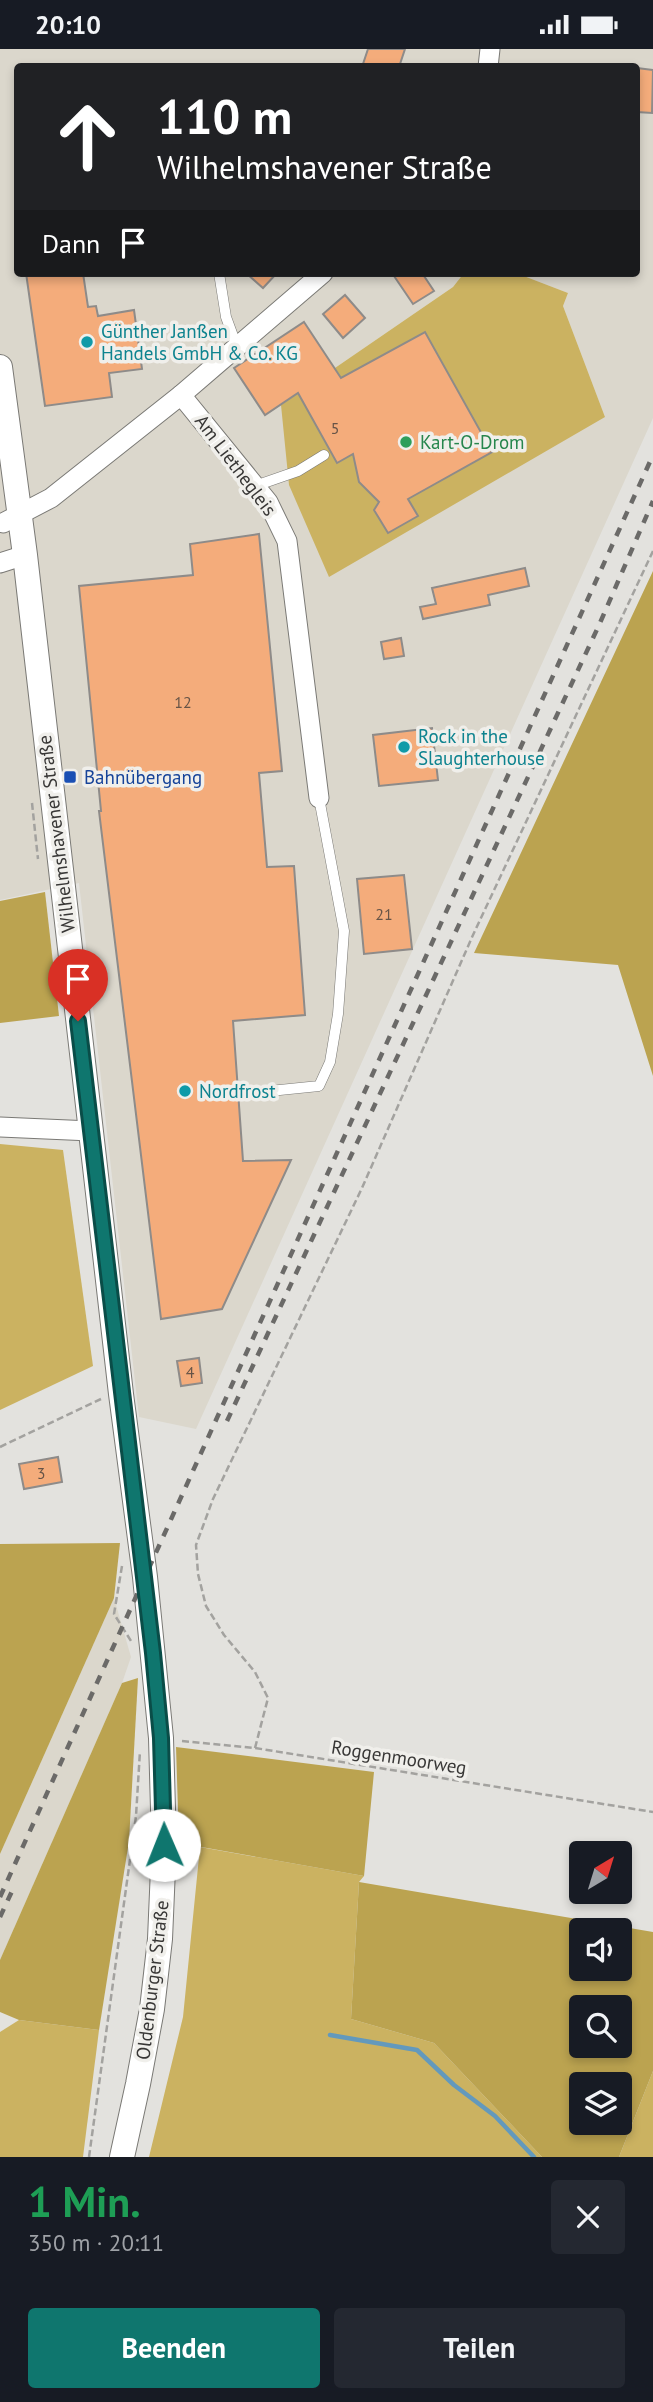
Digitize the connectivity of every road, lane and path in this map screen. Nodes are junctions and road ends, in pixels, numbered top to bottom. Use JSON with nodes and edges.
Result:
{"nodes":[{"id":1,"x":220,"y":277,"type":"edge"},
{"id":2,"x":318,"y":277,"type":"edge"},
{"id":3,"x":237,"y":347,"type":"junction"},
{"id":4,"x":0,"y":367,"type":"edge"},
{"id":5,"x":181,"y":395,"type":"junction"},
{"id":6,"x":324,"y":455,"type":"dead end"},
{"id":7,"x":256,"y":486,"type":"junction"},
{"id":8,"x":11,"y":518,"type":"junction"},
{"id":9,"x":653,"y":551,"type":"edge"},
{"id":10,"x":25,"y":555,"type":"junction"},
{"id":11,"x":0,"y":563,"type":"edge"},
{"id":12,"x":319,"y":798,"type":"joint"},
{"id":13,"x":260,"y":1092,"type":"dead end"},
{"id":14,"x":0,"y":1127,"type":"edge"},
{"id":15,"x":92,"y":1131,"type":"junction"},
{"id":16,"x":121,"y":1394,"type":"junction"},
{"id":17,"x":0,"y":1447,"type":"edge"},
{"id":18,"x":147,"y":1592,"type":"joint"},
{"id":19,"x":127,"y":1635,"type":"dead end"},
{"id":20,"x":136,"y":1650,"type":"dead end"},
{"id":21,"x":151,"y":1739,"type":"junction"},
{"id":22,"x":255,"y":1748,"type":"junction"},
{"id":23,"x":653,"y":1812,"type":"edge"},
{"id":24,"x":89,"y":2157,"type":"edge"},
{"id":25,"x":122,"y":2157,"type":"edge"}],
"edges":[{"from":1,"to":3,"type":"lane"},
{"from":2,"to":3,"type":"street"},
{"from":3,"to":5,"type":"street"},
{"from":4,"to":8,"type":"street","name":"Wilhelmshavener Straße"},
{"from":5,"to":7,"type":"street","name":"Am Liethegleis"},
{"from":5,"to":8,"type":"street","name":"Am Liethegleis"},
{"from":6,"to":7,"type":"lane"},
{"from":7,"to":12,"type":"street","name":"Am Liethegleis"},
{"from":8,"to":10,"type":"street","name":"Wilhelmshavener Straße"},
{"from":9,"to":22,"type":"path"},
{"from":10,"to":11,"type":"street"},
{"from":10,"to":15,"type":"street","name":"Wilhelmshavener Straße"},
{"from":12,"to":13,"type":"lane"},
{"from":14,"to":15,"type":"street"},
{"from":15,"to":16,"type":"street","name":"Wilhelmshavener Straße"},
{"from":16,"to":17,"type":"path"},
{"from":16,"to":18,"type":"street","name":"Wilhelmshavener Straße"},
{"from":18,"to":21,"type":"street","name":"Oldenburger Straße"},
{"from":19,"to":20,"type":"path"},
{"from":21,"to":22,"type":"path","name":"Roggenmoorweg"},
{"from":21,"to":24,"type":"path"},
{"from":21,"to":25,"type":"street","name":"Oldenburger Straße"},
{"from":22,"to":23,"type":"path","name":"Roggenmoorweg"}]}
